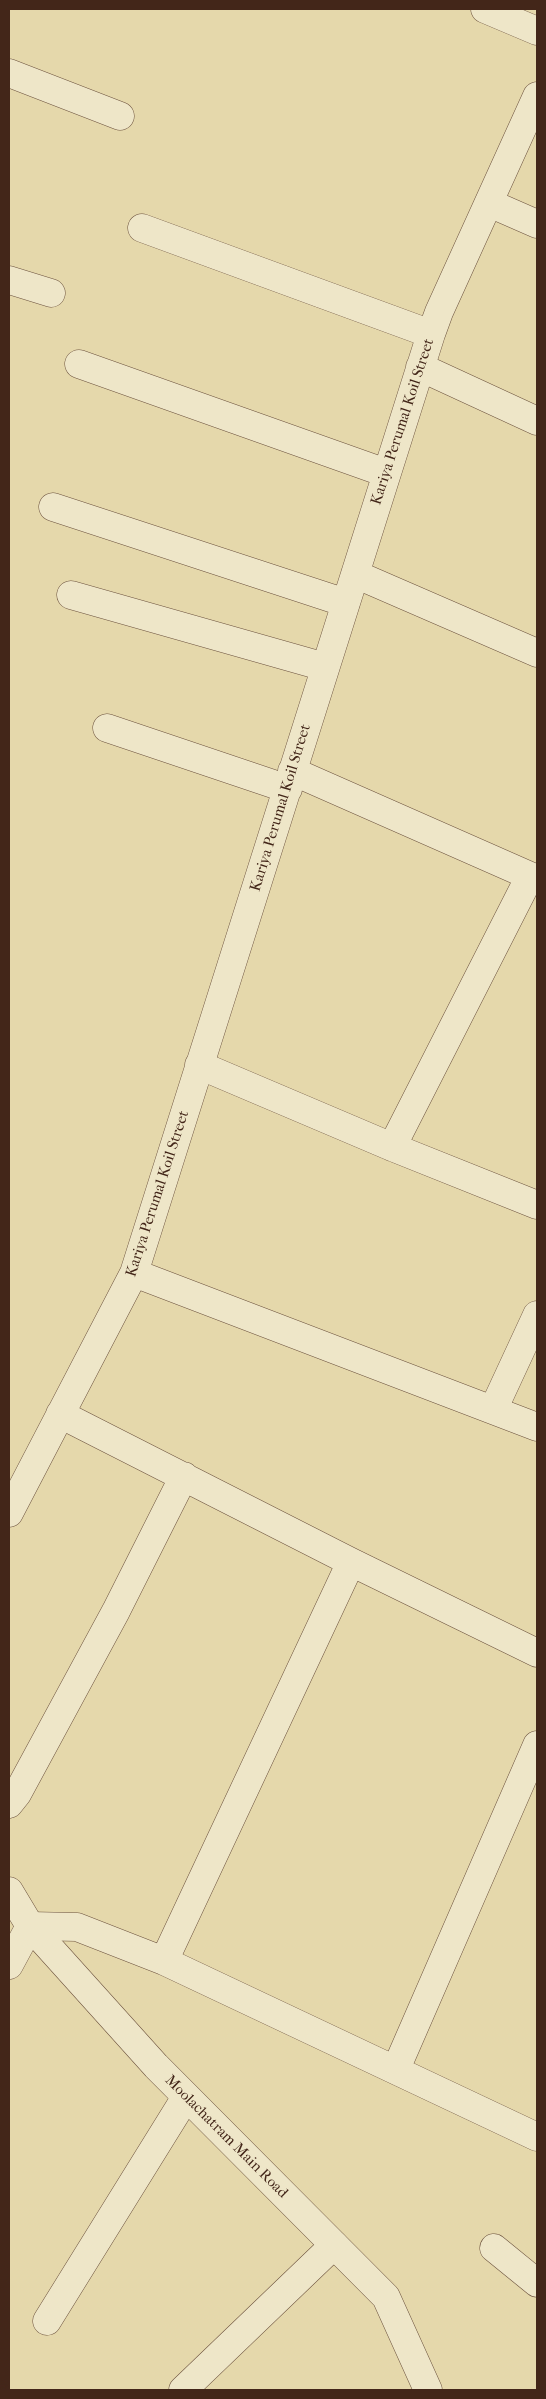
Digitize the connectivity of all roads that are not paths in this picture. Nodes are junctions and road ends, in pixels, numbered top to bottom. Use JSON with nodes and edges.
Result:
{"nodes":[{"id":1,"x":485,"y":9,"type":"edge"},
{"id":2,"x":537,"y":31,"type":"edge"},
{"id":3,"x":9,"y":73,"type":"edge"},
{"id":4,"x":537,"y":96,"type":"edge"},
{"id":5,"x":120,"y":116,"type":"dead end"},
{"id":6,"x":489,"y":203,"type":"junction"},
{"id":7,"x":537,"y":224,"type":"edge"},
{"id":8,"x":142,"y":228,"type":"dead end"},
{"id":9,"x":9,"y":280,"type":"edge"},
{"id":10,"x":51,"y":293,"type":"dead end"},
{"id":11,"x":431,"y":334,"type":"junction"},
{"id":12,"x":79,"y":364,"type":"dead end"},
{"id":13,"x":420,"y":367,"type":"junction"},
{"id":14,"x":537,"y":421,"type":"edge"},
{"id":15,"x":386,"y":473,"type":"junction"},
{"id":16,"x":53,"y":507,"type":"dead end"},
{"id":17,"x":355,"y":574,"type":"junction"},
{"id":18,"x":71,"y":595,"type":"dead end"},
{"id":19,"x":346,"y":603,"type":"junction"},
{"id":20,"x":537,"y":653,"type":"edge"},
{"id":21,"x":325,"y":667,"type":"junction"},
{"id":22,"x":107,"y":728,"type":"dead end"},
{"id":23,"x":290,"y":780,"type":"junction"},
{"id":24,"x":534,"y":877,"type":"edge"},
{"id":25,"x":200,"y":1065,"type":"junction"},
{"id":26,"x":392,"y":1147,"type":"junction"},
{"id":27,"x":537,"y":1205,"type":"edge"},
{"id":28,"x":134,"y":1273,"type":"junction"},
{"id":29,"x":537,"y":1315,"type":"edge"},
{"id":30,"x":493,"y":1410,"type":"junction"},
{"id":31,"x":60,"y":1414,"type":"junction"},
{"id":32,"x":537,"y":1427,"type":"edge"},
{"id":33,"x":184,"y":1476,"type":"junction"},
{"id":34,"x":9,"y":1513,"type":"edge"},
{"id":35,"x":351,"y":1562,"type":"junction"},
{"id":36,"x":537,"y":1653,"type":"edge"},
{"id":37,"x":537,"y":1745,"type":"edge"},
{"id":38,"x":9,"y":1804,"type":"edge"},
{"id":39,"x":9,"y":1891,"type":"edge"},
{"id":40,"x":30,"y":1926,"type":"junction"},
{"id":41,"x":164,"y":1961,"type":"junction"},
{"id":42,"x":9,"y":1965,"type":"edge"},
{"id":43,"x":396,"y":2069,"type":"junction"},
{"id":44,"x":186,"y":2097,"type":"junction"},
{"id":45,"x":537,"y":2137,"type":"edge"},
{"id":46,"x":334,"y":2245,"type":"junction"},
{"id":47,"x":494,"y":2248,"type":"dead end"},
{"id":48,"x":537,"y":2283,"type":"edge"},
{"id":49,"x":47,"y":2321,"type":"dead end"},
{"id":50,"x":183,"y":2390,"type":"edge"},
{"id":51,"x":428,"y":2390,"type":"edge"}],
"edges":[{"from":1,"to":2,"type":"street"},
{"from":3,"to":5,"type":"street"},
{"from":4,"to":6,"type":"street","name":"Kariya Perumal Koil Street"},
{"from":6,"to":7,"type":"street"},
{"from":6,"to":11,"type":"street","name":"Kariya Perumal Koil Street"},
{"from":8,"to":11,"type":"street"},
{"from":9,"to":10,"type":"street"},
{"from":11,"to":13,"type":"street","name":"Kariya Perumal Koil Street"},
{"from":12,"to":15,"type":"street"},
{"from":13,"to":14,"type":"street"},
{"from":13,"to":15,"type":"street","name":"Kariya Perumal Koil Street"},
{"from":15,"to":17,"type":"street","name":"Kariya Perumal Koil Street"},
{"from":16,"to":19,"type":"street"},
{"from":17,"to":19,"type":"street","name":"Kariya Perumal Koil Street"},
{"from":17,"to":20,"type":"street"},
{"from":18,"to":21,"type":"street"},
{"from":19,"to":21,"type":"street","name":"Kariya Perumal Koil Street"},
{"from":21,"to":23,"type":"street","name":"Kariya Perumal Koil Street"},
{"from":22,"to":23,"type":"street"},
{"from":23,"to":24,"type":"street"},
{"from":23,"to":25,"type":"street","name":"Kariya Perumal Koil Street"},
{"from":24,"to":26,"type":"street"},
{"from":25,"to":26,"type":"street"},
{"from":25,"to":28,"type":"street","name":"Kariya Perumal Koil Street"},
{"from":26,"to":27,"type":"street"},
{"from":28,"to":30,"type":"street"},
{"from":28,"to":31,"type":"street","name":"Kariya Perumal Koil Street"},
{"from":29,"to":30,"type":"street"},
{"from":30,"to":32,"type":"street"},
{"from":31,"to":33,"type":"street"},
{"from":31,"to":34,"type":"street","name":"Kariya Perumal Koil Street"},
{"from":33,"to":35,"type":"street"},
{"from":33,"to":38,"type":"street"},
{"from":35,"to":36,"type":"street"},
{"from":35,"to":41,"type":"street"},
{"from":37,"to":43,"type":"street"},
{"from":39,"to":40,"type":"street","name":"Moolachatram Main Road"},
{"from":40,"to":41,"type":"street"},
{"from":40,"to":42,"type":"street"},
{"from":40,"to":44,"type":"street","name":"Moolachatram Main Road"},
{"from":41,"to":43,"type":"street"},
{"from":43,"to":45,"type":"street"},
{"from":44,"to":46,"type":"street","name":"Moolachatram Main Road"},
{"from":44,"to":49,"type":"street"},
{"from":46,"to":50,"type":"street"},
{"from":46,"to":51,"type":"street","name":"Moolachatram Main Road"},
{"from":47,"to":48,"type":"street"}]}
